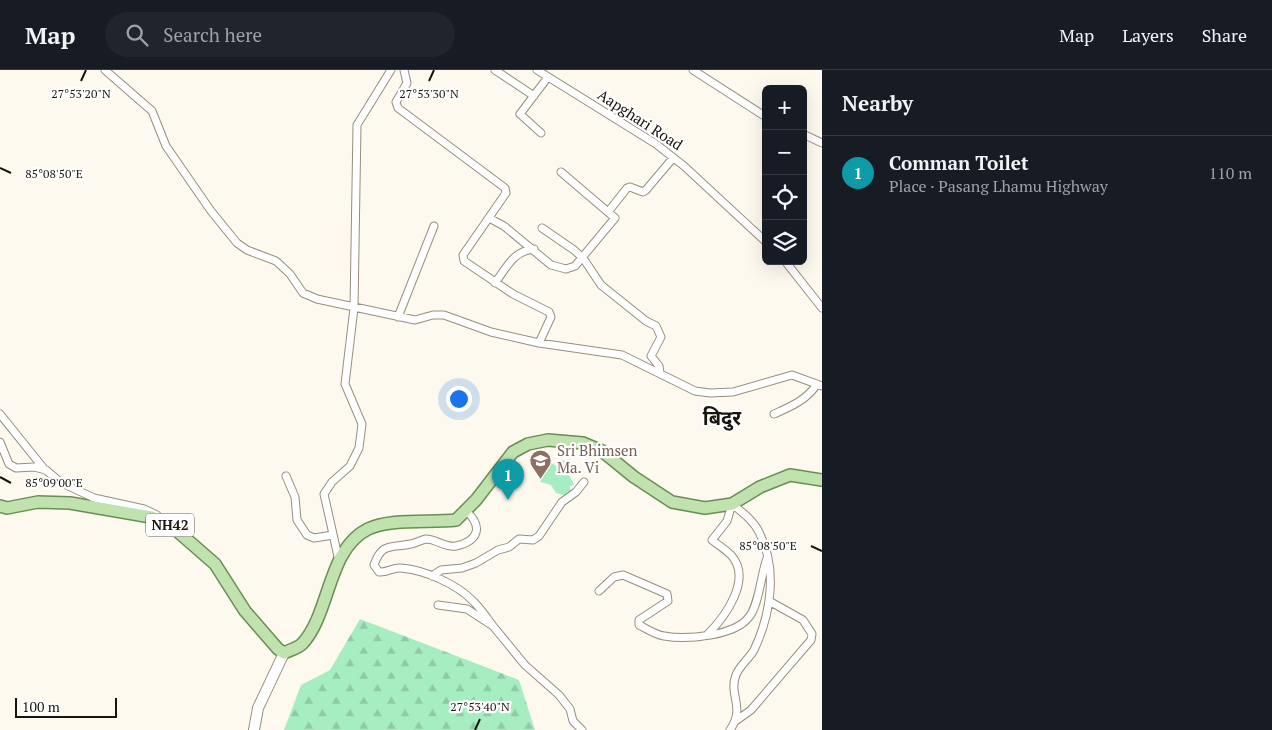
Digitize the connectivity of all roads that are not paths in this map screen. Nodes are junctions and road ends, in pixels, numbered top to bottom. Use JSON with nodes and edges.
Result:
{"nodes":[{"id":1,"x":105,"y":70,"type":"edge"},
{"id":2,"x":391,"y":70,"type":"edge"},
{"id":3,"x":404,"y":70,"type":"edge"},
{"id":4,"x":495,"y":70,"type":"edge"},
{"id":5,"x":537,"y":70,"type":"edge"},
{"id":6,"x":693,"y":70,"type":"edge"},
{"id":7,"x":548,"y":77,"type":"junction"},
{"id":8,"x":534,"y":96,"type":"junction"},
{"id":9,"x":762,"y":114,"type":"edge"},
{"id":10,"x":541,"y":133,"type":"dead end"},
{"id":11,"x":807,"y":136,"type":"edge"},
{"id":12,"x":822,"y":143,"type":"edge"},
{"id":13,"x":673,"y":158,"type":"junction"},
{"id":14,"x":561,"y":172,"type":"dead end"},
{"id":15,"x":608,"y":212,"type":"junction"},
{"id":16,"x":489,"y":218,"type":"junction"},
{"id":17,"x":434,"y":226,"type":"dead end"},
{"id":18,"x":542,"y":228,"type":"dead end"},
{"id":19,"x":762,"y":238,"type":"edge"},
{"id":20,"x":534,"y":249,"type":"junction"},
{"id":21,"x":582,"y":258,"type":"junction"},
{"id":22,"x":788,"y":265,"type":"edge"},
{"id":23,"x":495,"y":283,"type":"junction"},
{"id":24,"x":354,"y":308,"type":"junction"},
{"id":25,"x":822,"y":308,"type":"edge"},
{"id":26,"x":398,"y":317,"type":"junction"},
{"id":27,"x":539,"y":343,"type":"junction"},
{"id":28,"x":660,"y":373,"type":"junction"},
{"id":29,"x":819,"y":385,"type":"edge"},
{"id":30,"x":0,"y":414,"type":"edge"},
{"id":31,"x":774,"y":414,"type":"dead end"},
{"id":32,"x":0,"y":442,"type":"edge"},
{"id":33,"x":46,"y":470,"type":"junction"},
{"id":34,"x":286,"y":476,"type":"dead end"},
{"id":35,"x":822,"y":480,"type":"edge"},
{"id":36,"x":584,"y":482,"type":"dead end"},
{"id":37,"x":732,"y":504,"type":"junction"},
{"id":38,"x":0,"y":506,"type":"edge"},
{"id":39,"x":466,"y":511,"type":"junction"},
{"id":40,"x":168,"y":523,"type":"junction"},
{"id":41,"x":333,"y":534,"type":"junction"},
{"id":42,"x":767,"y":557,"type":"junction"},
{"id":43,"x":340,"y":562,"type":"junction"},
{"id":44,"x":432,"y":576,"type":"junction"},
{"id":45,"x":599,"y":591,"type":"dead end"},
{"id":46,"x":769,"y":601,"type":"junction"},
{"id":47,"x":438,"y":605,"type":"dead end"},
{"id":48,"x":493,"y":626,"type":"junction"},
{"id":49,"x":707,"y":635,"type":"junction"},
{"id":50,"x":284,"y":653,"type":"junction"},
{"id":51,"x":737,"y":720,"type":"junction"},
{"id":52,"x":254,"y":730,"type":"edge"},
{"id":53,"x":582,"y":730,"type":"edge"},
{"id":54,"x":730,"y":730,"type":"edge"}],
"edges":[{"from":1,"to":24,"type":"street"},
{"from":2,"to":24,"type":"street"},
{"from":3,"to":16,"type":"street"},
{"from":4,"to":8,"type":"street"},
{"from":5,"to":7,"type":"street","name":"Aapghari Road"},
{"from":6,"to":9,"type":"street"},
{"from":7,"to":8,"type":"street"},
{"from":7,"to":13,"type":"street","name":"Aapghari Road"},
{"from":8,"to":10,"type":"street"},
{"from":11,"to":12,"type":"street"},
{"from":13,"to":15,"type":"street"},
{"from":13,"to":19,"type":"street","name":"Aapghari Road"},
{"from":14,"to":15,"type":"street"},
{"from":15,"to":21,"type":"street"},
{"from":16,"to":20,"type":"street"},
{"from":16,"to":23,"type":"street"},
{"from":17,"to":26,"type":"street"},
{"from":18,"to":21,"type":"street"},
{"from":20,"to":21,"type":"street"},
{"from":20,"to":23,"type":"street"},
{"from":21,"to":28,"type":"street"},
{"from":22,"to":25,"type":"street"},
{"from":23,"to":27,"type":"street"},
{"from":24,"to":26,"type":"street"},
{"from":24,"to":41,"type":"street"},
{"from":26,"to":27,"type":"street"},
{"from":27,"to":28,"type":"street"},
{"from":28,"to":29,"type":"street"},
{"from":29,"to":31,"type":"street"},
{"from":30,"to":33,"type":"street"},
{"from":32,"to":33,"type":"street"},
{"from":33,"to":40,"type":"street"},
{"from":34,"to":41,"type":"street"},
{"from":35,"to":37,"type":"main road"},
{"from":36,"to":44,"type":"street"},
{"from":37,"to":39,"type":"main road"},
{"from":37,"to":42,"type":"street"},
{"from":37,"to":49,"type":"street"},
{"from":38,"to":40,"type":"main road","number":"NH42"},
{"from":39,"to":43,"type":"main road"},
{"from":39,"to":44,"type":"street"},
{"from":40,"to":50,"type":"main road","number":"NH42"},
{"from":41,"to":43,"type":"street"},
{"from":42,"to":46,"type":"street"},
{"from":42,"to":49,"type":"street"},
{"from":43,"to":50,"type":"main road"},
{"from":44,"to":48,"type":"street"},
{"from":45,"to":49,"type":"street"},
{"from":46,"to":51,"type":"street"},
{"from":46,"to":51,"type":"street"},
{"from":47,"to":48,"type":"street"},
{"from":48,"to":53,"type":"street"},
{"from":50,"to":52,"type":"main road"},
{"from":51,"to":54,"type":"street"}]}
